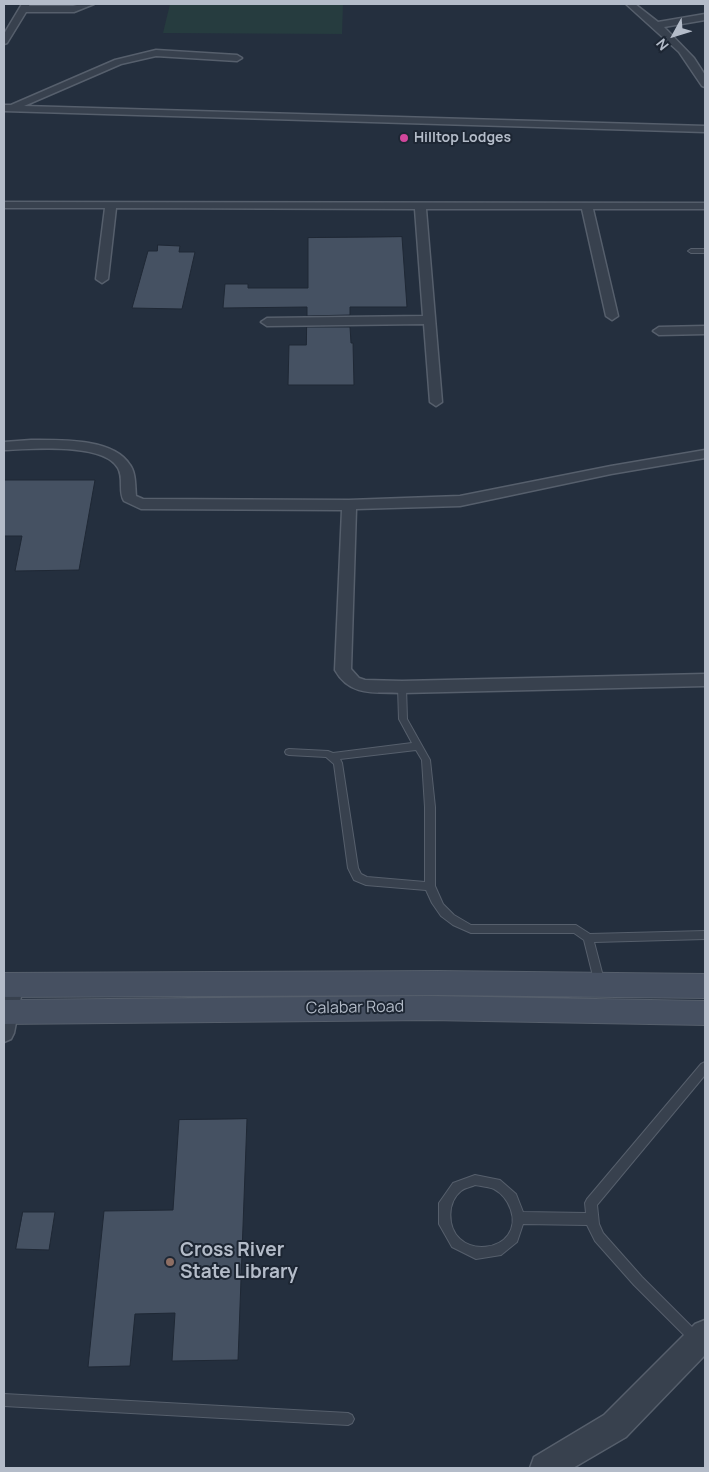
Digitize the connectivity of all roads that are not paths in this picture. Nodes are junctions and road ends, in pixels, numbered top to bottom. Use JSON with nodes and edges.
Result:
{"nodes":[{"id":1,"x":90,"y":4,"type":"edge"},
{"id":2,"x":630,"y":4,"type":"edge"},
{"id":3,"x":25,"y":6,"type":"edge"},
{"id":4,"x":705,"y":17,"type":"edge"},
{"id":5,"x":656,"y":25,"type":"junction"},
{"id":6,"x":7,"y":31,"type":"edge"},
{"id":7,"x":4,"y":41,"type":"edge"},
{"id":8,"x":237,"y":58,"type":"dead end"},
{"id":9,"x":704,"y":79,"type":"edge"},
{"id":10,"x":7,"y":108,"type":"edge"},
{"id":11,"x":705,"y":129,"type":"edge"},
{"id":12,"x":4,"y":205,"type":"edge"},
{"id":13,"x":111,"y":206,"type":"junction"},
{"id":14,"x":420,"y":206,"type":"junction"},
{"id":15,"x":587,"y":206,"type":"junction"},
{"id":16,"x":705,"y":206,"type":"edge"},
{"id":17,"x":691,"y":251,"type":"dead end"},
{"id":18,"x":705,"y":251,"type":"edge"},
{"id":19,"x":102,"y":279,"type":"dead end"},
{"id":20,"x":612,"y":316,"type":"dead end"},
{"id":21,"x":429,"y":320,"type":"junction"},
{"id":22,"x":267,"y":322,"type":"dead end"},
{"id":23,"x":705,"y":330,"type":"edge"},
{"id":24,"x":659,"y":331,"type":"dead end"},
{"id":25,"x":436,"y":402,"type":"dead end"},
{"id":26,"x":4,"y":446,"type":"edge"},
{"id":27,"x":705,"y":454,"type":"edge"},
{"id":28,"x":349,"y":505,"type":"junction"},
{"id":29,"x":705,"y":680,"type":"edge"},
{"id":30,"x":402,"y":687,"type":"junction"},
{"id":31,"x":419,"y":746,"type":"junction"},
{"id":32,"x":289,"y":752,"type":"dead end"},
{"id":33,"x":331,"y":757,"type":"junction"},
{"id":34,"x":430,"y":886,"type":"junction"},
{"id":35,"x":705,"y":935,"type":"edge"},
{"id":36,"x":588,"y":938,"type":"junction"},
{"id":37,"x":600,"y":984,"type":"junction"},
{"id":38,"x":705,"y":986,"type":"edge"},
{"id":39,"x":6,"y":1006,"type":"edge"},
{"id":40,"x":705,"y":1013,"type":"edge"},
{"id":41,"x":705,"y":1067,"type":"edge"},
{"id":42,"x":519,"y":1218,"type":"junction"},
{"id":43,"x":592,"y":1219,"type":"junction"},
{"id":44,"x":702,"y":1338,"type":"edge"},
{"id":45,"x":4,"y":1400,"type":"edge"},
{"id":46,"x":348,"y":1419,"type":"dead end"},
{"id":47,"x":545,"y":1468,"type":"edge"}],
"edges":[{"from":1,"to":3,"type":"street"},
{"from":2,"to":5,"type":"street"},
{"from":3,"to":6,"type":"street"},
{"from":4,"to":5,"type":"street"},
{"from":5,"to":9,"type":"street"},
{"from":6,"to":7,"type":"street"},
{"from":8,"to":10,"type":"street"},
{"from":10,"to":11,"type":"street"},
{"from":12,"to":13,"type":"street"},
{"from":13,"to":14,"type":"street"},
{"from":13,"to":19,"type":"street"},
{"from":14,"to":15,"type":"street"},
{"from":14,"to":21,"type":"street"},
{"from":15,"to":16,"type":"street"},
{"from":15,"to":20,"type":"street"},
{"from":17,"to":18,"type":"lane"},
{"from":21,"to":22,"type":"street"},
{"from":21,"to":25,"type":"street"},
{"from":23,"to":24,"type":"street"},
{"from":26,"to":28,"type":"street"},
{"from":27,"to":28,"type":"street"},
{"from":28,"to":30,"type":"street"},
{"from":29,"to":30,"type":"street"},
{"from":30,"to":31,"type":"lane"},
{"from":31,"to":33,"type":"lane"},
{"from":31,"to":34,"type":"lane"},
{"from":32,"to":33,"type":"lane"},
{"from":33,"to":34,"type":"lane"},
{"from":34,"to":36,"type":"lane"},
{"from":35,"to":36,"type":"lane"},
{"from":36,"to":37,"type":"lane"},
{"from":37,"to":38,"type":"main road","name":"Calabar Road"},
{"from":37,"to":39,"type":"main road","name":"Calabar Road"},
{"from":39,"to":40,"type":"main road","name":"Calabar Road"},
{"from":41,"to":43,"type":"lane"},
{"from":42,"to":42,"type":"lane"},
{"from":42,"to":43,"type":"lane"},
{"from":43,"to":44,"type":"lane"},
{"from":44,"to":47,"type":"street"},
{"from":45,"to":46,"type":"lane"}]}
